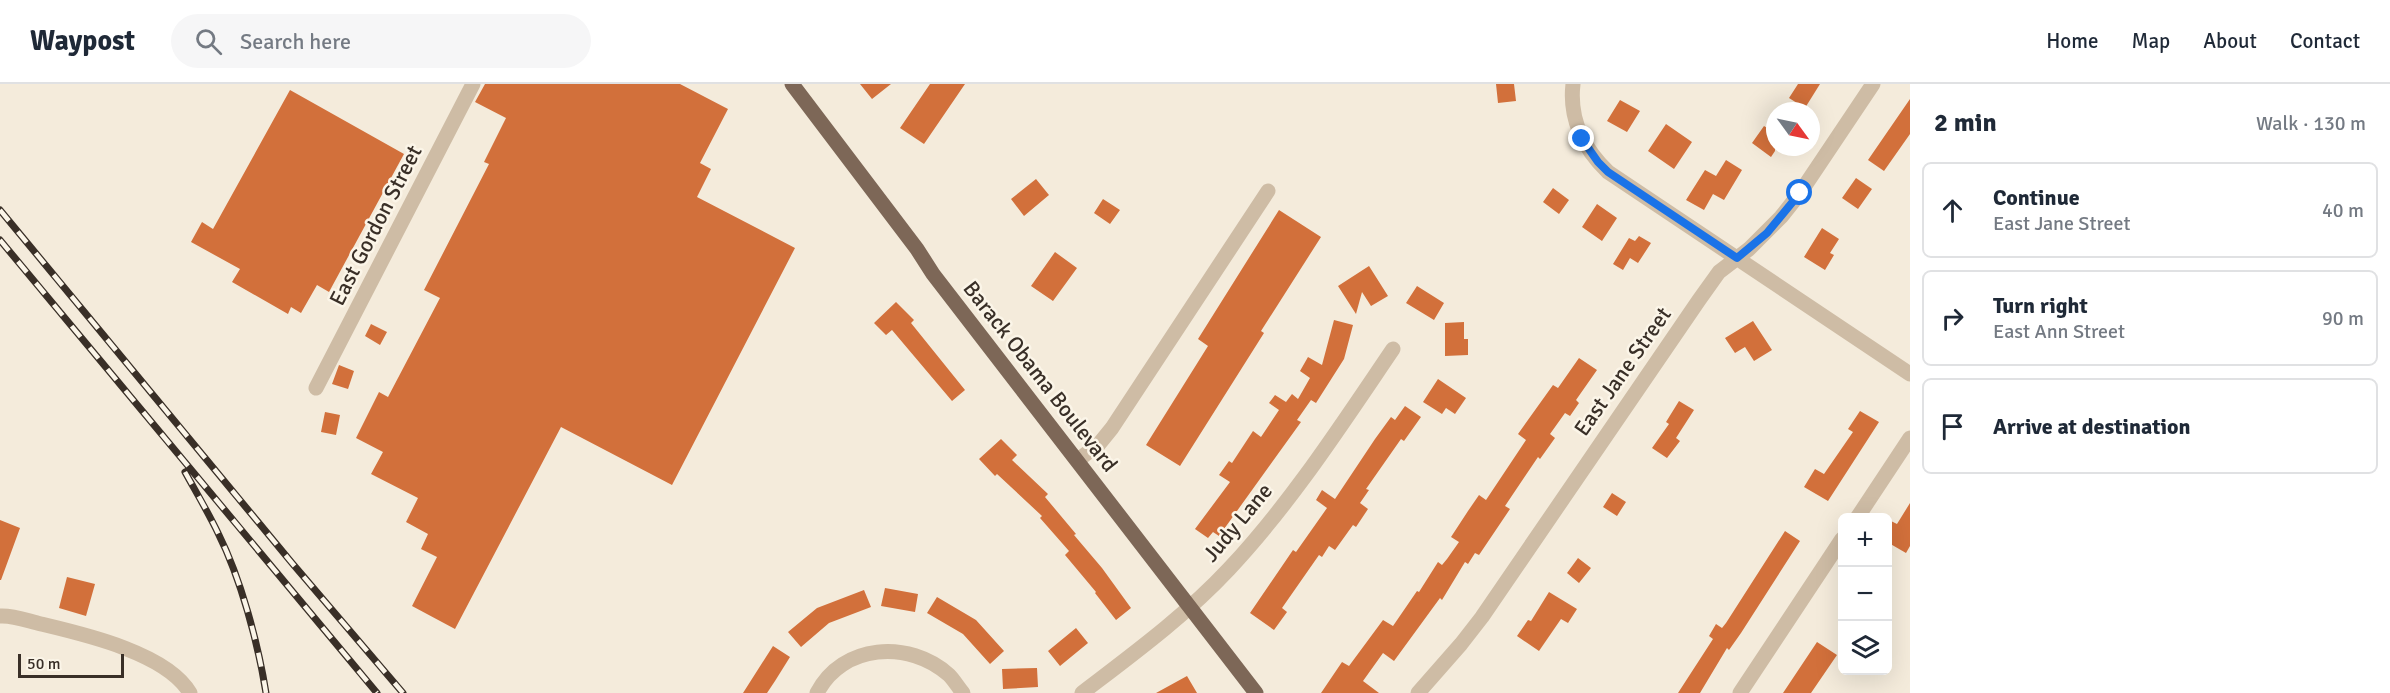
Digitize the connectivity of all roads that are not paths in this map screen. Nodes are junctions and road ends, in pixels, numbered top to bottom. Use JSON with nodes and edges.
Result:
{"nodes":[{"id":1,"x":474,"y":84,"type":"edge"},
{"id":2,"x":1573,"y":84,"type":"edge"},
{"id":3,"x":1873,"y":84,"type":"edge"},
{"id":4,"x":794,"y":85,"type":"edge"},
{"id":5,"x":1268,"y":191,"type":"dead end"},
{"id":6,"x":1737,"y":258,"type":"junction"},
{"id":7,"x":1393,"y":349,"type":"dead end"},
{"id":8,"x":1910,"y":375,"type":"edge"},
{"id":9,"x":316,"y":388,"type":"dead end"},
{"id":10,"x":1910,"y":438,"type":"edge"},
{"id":11,"x":1078,"y":460,"type":"junction"},
{"id":12,"x":1860,"y":513,"type":"edge"},
{"id":13,"x":1838,"y":545,"type":"edge"},
{"id":14,"x":1191,"y":606,"type":"junction"},
{"id":15,"x":0,"y":616,"type":"edge"},
{"id":16,"x":190,"y":693,"type":"edge"},
{"id":17,"x":817,"y":693,"type":"edge"},
{"id":18,"x":963,"y":693,"type":"edge"},
{"id":19,"x":1083,"y":693,"type":"edge"},
{"id":20,"x":1256,"y":693,"type":"edge"},
{"id":21,"x":1418,"y":693,"type":"edge"},
{"id":22,"x":1740,"y":693,"type":"edge"}],
"edges":[{"from":1,"to":9,"type":"street","name":"East Gordon Street"},
{"from":2,"to":6,"type":"street"},
{"from":3,"to":6,"type":"street","name":"East Jane Street"},
{"from":4,"to":11,"type":"main road","name":"Barack Obama Boulevard"},
{"from":5,"to":11,"type":"street"},
{"from":6,"to":8,"type":"street"},
{"from":6,"to":21,"type":"street","name":"East Jane Street"},
{"from":7,"to":14,"type":"street","name":"Judy Lane"},
{"from":10,"to":12,"type":"street"},
{"from":11,"to":14,"type":"main road","name":"Barack Obama Boulevard"},
{"from":13,"to":22,"type":"street"},
{"from":14,"to":19,"type":"street","name":"Judy Lane"},
{"from":14,"to":20,"type":"main road","name":"Barack Obama Boulevard"},
{"from":15,"to":16,"type":"street"},
{"from":17,"to":18,"type":"street"}]}
